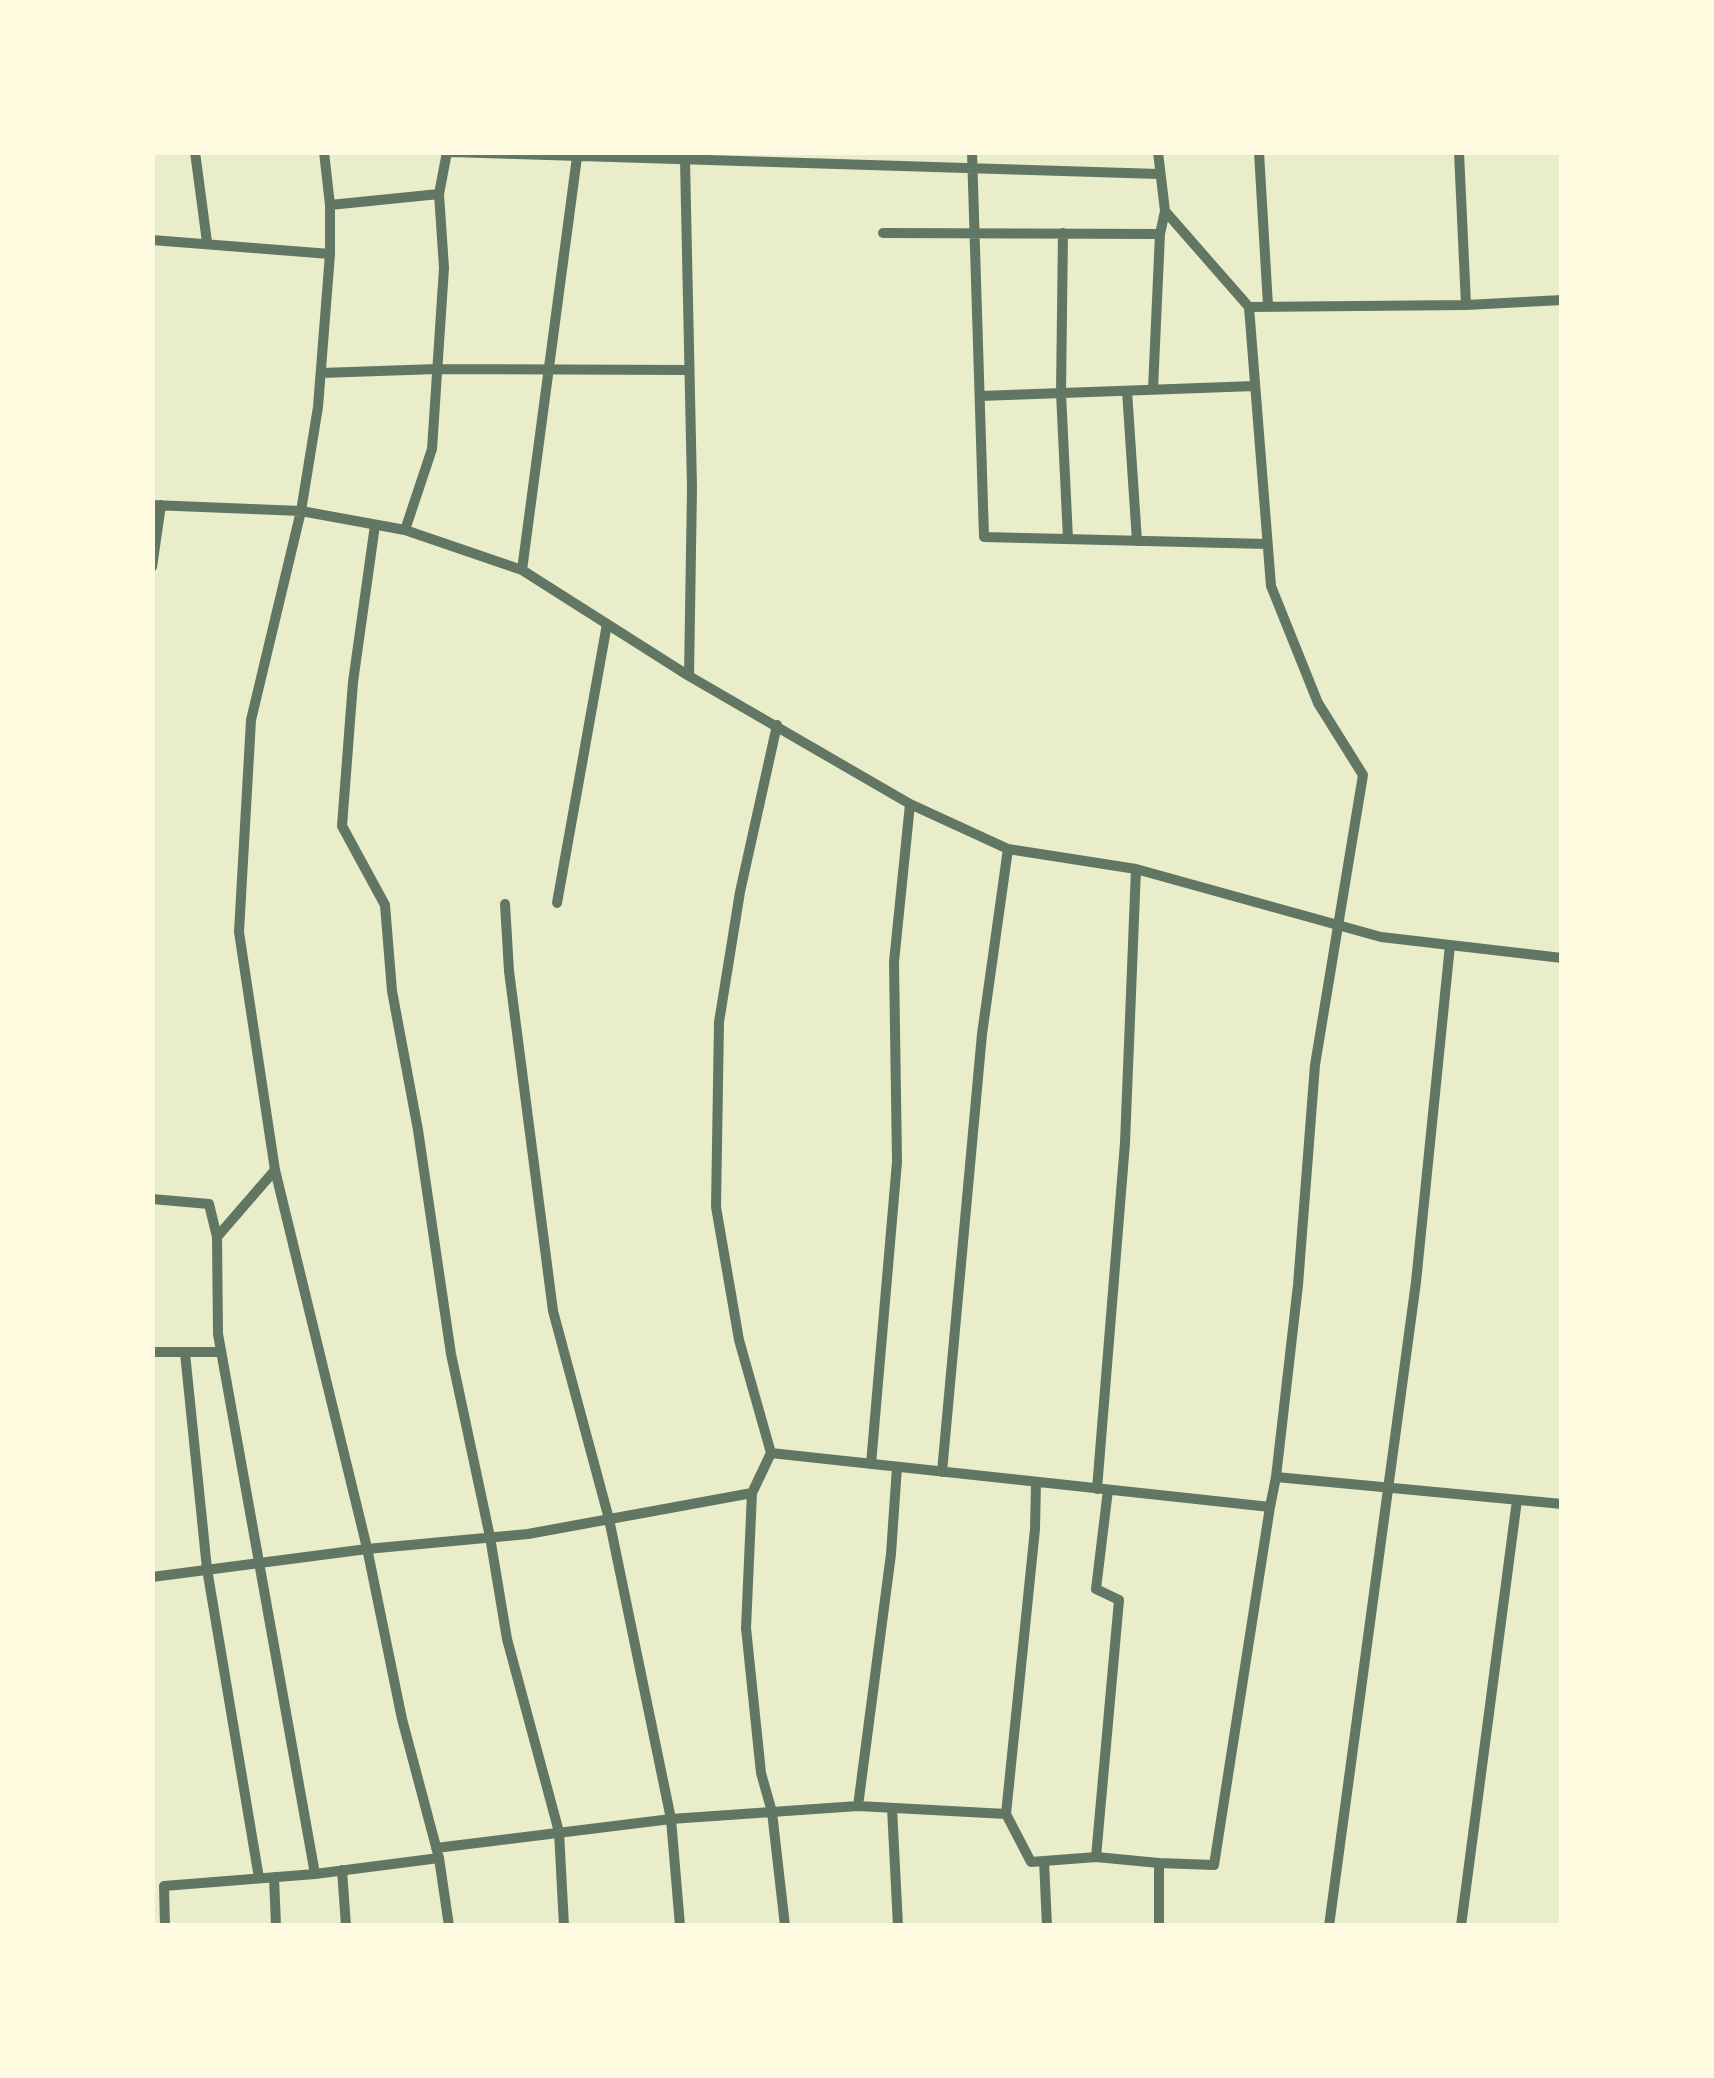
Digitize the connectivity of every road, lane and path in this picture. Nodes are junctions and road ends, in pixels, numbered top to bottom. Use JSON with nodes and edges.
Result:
{"nodes":[{"id":1,"x":195,"y":152,"type":"edge"},
{"id":2,"x":324,"y":152,"type":"edge"},
{"id":3,"x":449,"y":152,"type":"edge"},
{"id":4,"x":972,"y":152,"type":"edge"},
{"id":5,"x":1158,"y":152,"type":"edge"},
{"id":6,"x":1259,"y":152,"type":"edge"},
{"id":7,"x":1459,"y":152,"type":"edge"},
{"id":8,"x":577,"y":157,"type":"junction"},
{"id":9,"x":745,"y":157,"type":"edge"},
{"id":10,"x":685,"y":160,"type":"junction"},
{"id":11,"x":972,"y":168,"type":"junction"},
{"id":12,"x":1159,"y":174,"type":"junction"},
{"id":13,"x":439,"y":194,"type":"junction"},
{"id":14,"x":330,"y":205,"type":"junction"},
{"id":15,"x":1165,"y":211,"type":"junction"},
{"id":16,"x":974,"y":232,"type":"junction"},
{"id":17,"x":883,"y":233,"type":"dead end"},
{"id":18,"x":1062,"y":233,"type":"junction"},
{"id":19,"x":1160,"y":234,"type":"junction"},
{"id":20,"x":152,"y":240,"type":"edge"},
{"id":21,"x":206,"y":242,"type":"junction"},
{"id":22,"x":330,"y":254,"type":"junction"},
{"id":23,"x":1562,"y":300,"type":"edge"},
{"id":24,"x":1466,"y":305,"type":"junction"},
{"id":25,"x":1268,"y":306,"type":"junction"},
{"id":26,"x":1249,"y":307,"type":"junction"},
{"id":27,"x":437,"y":369,"type":"junction"},
{"id":28,"x":550,"y":370,"type":"junction"},
{"id":29,"x":689,"y":370,"type":"junction"},
{"id":30,"x":321,"y":373,"type":"junction"},
{"id":31,"x":1256,"y":386,"type":"junction"},
{"id":32,"x":1127,"y":390,"type":"junction"},
{"id":33,"x":1153,"y":390,"type":"junction"},
{"id":34,"x":1060,"y":393,"type":"junction"},
{"id":35,"x":980,"y":396,"type":"junction"},
{"id":36,"x":157,"y":505,"type":"edge"},
{"id":37,"x":301,"y":511,"type":"junction"},
{"id":38,"x":375,"y":525,"type":"junction"},
{"id":39,"x":406,"y":530,"type":"junction"},
{"id":40,"x":1068,"y":539,"type":"junction"},
{"id":41,"x":1136,"y":541,"type":"junction"},
{"id":42,"x":1268,"y":544,"type":"junction"},
{"id":43,"x":152,"y":567,"type":"edge"},
{"id":44,"x":522,"y":570,"type":"junction"},
{"id":45,"x":607,"y":624,"type":"junction"},
{"id":46,"x":689,"y":676,"type":"junction"},
{"id":47,"x":777,"y":725,"type":"junction"},
{"id":48,"x":910,"y":804,"type":"junction"},
{"id":49,"x":1008,"y":849,"type":"junction"},
{"id":50,"x":1136,"y":868,"type":"junction"},
{"id":51,"x":504,"y":904,"type":"dead end"},
{"id":52,"x":557,"y":904,"type":"dead end"},
{"id":53,"x":1337,"y":924,"type":"junction"},
{"id":54,"x":1450,"y":945,"type":"junction"},
{"id":55,"x":1562,"y":958,"type":"edge"},
{"id":56,"x":275,"y":1170,"type":"junction"},
{"id":57,"x":152,"y":1199,"type":"edge"},
{"id":58,"x":217,"y":1237,"type":"junction"},
{"id":59,"x":152,"y":1352,"type":"edge"},
{"id":60,"x":222,"y":1352,"type":"junction"},
{"id":61,"x":185,"y":1353,"type":"junction"},
{"id":62,"x":771,"y":1453,"type":"junction"},
{"id":63,"x":872,"y":1464,"type":"junction"},
{"id":64,"x":897,"y":1467,"type":"junction"},
{"id":65,"x":942,"y":1472,"type":"junction"},
{"id":66,"x":1276,"y":1477,"type":"junction"},
{"id":67,"x":1036,"y":1482,"type":"junction"},
{"id":68,"x":1389,"y":1488,"type":"junction"},
{"id":69,"x":1102,"y":1489,"type":"junction"},
{"id":70,"x":752,"y":1493,"type":"junction"},
{"id":71,"x":1518,"y":1500,"type":"junction"},
{"id":72,"x":1562,"y":1504,"type":"edge"},
{"id":73,"x":1270,"y":1508,"type":"junction"},
{"id":74,"x":609,"y":1519,"type":"junction"},
{"id":75,"x":490,"y":1537,"type":"junction"},
{"id":76,"x":367,"y":1549,"type":"junction"},
{"id":77,"x":260,"y":1562,"type":"junction"},
{"id":78,"x":207,"y":1570,"type":"junction"},
{"id":79,"x":152,"y":1577,"type":"edge"},
{"id":80,"x":858,"y":1806,"type":"junction"},
{"id":81,"x":892,"y":1808,"type":"junction"},
{"id":82,"x":772,"y":1812,"type":"junction"},
{"id":83,"x":1006,"y":1814,"type":"junction"},
{"id":84,"x":671,"y":1820,"type":"junction"},
{"id":85,"x":558,"y":1832,"type":"junction"},
{"id":86,"x":438,"y":1853,"type":"junction"},
{"id":87,"x":1096,"y":1857,"type":"junction"},
{"id":88,"x":1044,"y":1861,"type":"junction"},
{"id":89,"x":1159,"y":1863,"type":"junction"},
{"id":90,"x":342,"y":1870,"type":"junction"},
{"id":91,"x":316,"y":1874,"type":"junction"},
{"id":92,"x":274,"y":1877,"type":"junction"},
{"id":93,"x":259,"y":1878,"type":"junction"},
{"id":94,"x":158,"y":1886,"type":"edge"},
{"id":95,"x":165,"y":1926,"type":"edge"},
{"id":96,"x":276,"y":1926,"type":"edge"},
{"id":97,"x":346,"y":1926,"type":"edge"},
{"id":98,"x":448,"y":1926,"type":"edge"},
{"id":99,"x":564,"y":1926,"type":"edge"},
{"id":100,"x":680,"y":1926,"type":"edge"},
{"id":101,"x":784,"y":1926,"type":"edge"},
{"id":102,"x":898,"y":1926,"type":"edge"},
{"id":103,"x":1047,"y":1926,"type":"edge"},
{"id":104,"x":1159,"y":1926,"type":"edge"},
{"id":105,"x":1329,"y":1926,"type":"edge"},
{"id":106,"x":1461,"y":1926,"type":"edge"}],
"edges":[{"from":1,"to":21,"type":"street"},
{"from":2,"to":14,"type":"street"},
{"from":3,"to":8,"type":"street"},
{"from":3,"to":13,"type":"street"},
{"from":4,"to":11,"type":"street"},
{"from":5,"to":12,"type":"street"},
{"from":6,"to":25,"type":"street"},
{"from":7,"to":24,"type":"street"},
{"from":8,"to":10,"type":"street"},
{"from":8,"to":28,"type":"street"},
{"from":9,"to":10,"type":"street"},
{"from":9,"to":11,"type":"street"},
{"from":10,"to":29,"type":"street"},
{"from":11,"to":12,"type":"street"},
{"from":11,"to":16,"type":"street"},
{"from":12,"to":15,"type":"street"},
{"from":13,"to":14,"type":"street"},
{"from":13,"to":27,"type":"street"},
{"from":14,"to":22,"type":"street"},
{"from":15,"to":19,"type":"street"},
{"from":15,"to":26,"type":"street"},
{"from":16,"to":17,"type":"street"},
{"from":16,"to":18,"type":"street"},
{"from":16,"to":35,"type":"street"},
{"from":18,"to":19,"type":"street"},
{"from":18,"to":34,"type":"street"},
{"from":19,"to":33,"type":"street"},
{"from":20,"to":21,"type":"street"},
{"from":21,"to":22,"type":"street"},
{"from":22,"to":30,"type":"street"},
{"from":23,"to":24,"type":"street"},
{"from":24,"to":25,"type":"street"},
{"from":25,"to":26,"type":"street"},
{"from":26,"to":31,"type":"street"},
{"from":27,"to":28,"type":"street"},
{"from":27,"to":30,"type":"street"},
{"from":27,"to":39,"type":"street"},
{"from":28,"to":29,"type":"street"},
{"from":28,"to":44,"type":"street"},
{"from":29,"to":46,"type":"street"},
{"from":30,"to":37,"type":"street"},
{"from":31,"to":33,"type":"street"},
{"from":31,"to":42,"type":"street"},
{"from":32,"to":33,"type":"street"},
{"from":32,"to":34,"type":"street"},
{"from":32,"to":41,"type":"street"},
{"from":34,"to":35,"type":"street"},
{"from":34,"to":40,"type":"street"},
{"from":35,"to":40,"type":"street"},
{"from":36,"to":37,"type":"street"},
{"from":36,"to":43,"type":"street"},
{"from":37,"to":38,"type":"street"},
{"from":37,"to":56,"type":"street"},
{"from":38,"to":39,"type":"street"},
{"from":38,"to":75,"type":"street"},
{"from":39,"to":44,"type":"street"},
{"from":40,"to":41,"type":"street"},
{"from":41,"to":42,"type":"street"},
{"from":42,"to":53,"type":"street"},
{"from":44,"to":45,"type":"street"},
{"from":45,"to":46,"type":"street"},
{"from":45,"to":52,"type":"street"},
{"from":46,"to":47,"type":"street"},
{"from":47,"to":48,"type":"street"},
{"from":47,"to":62,"type":"street"},
{"from":48,"to":49,"type":"street"},
{"from":48,"to":63,"type":"street"},
{"from":49,"to":50,"type":"street"},
{"from":49,"to":65,"type":"street"},
{"from":50,"to":53,"type":"street"},
{"from":50,"to":69,"type":"street"},
{"from":51,"to":74,"type":"street"},
{"from":53,"to":54,"type":"street"},
{"from":53,"to":66,"type":"street"},
{"from":54,"to":55,"type":"street"},
{"from":54,"to":68,"type":"street"},
{"from":56,"to":58,"type":"street"},
{"from":56,"to":76,"type":"street"},
{"from":57,"to":58,"type":"street"},
{"from":58,"to":60,"type":"street"},
{"from":59,"to":61,"type":"street"},
{"from":60,"to":61,"type":"street"},
{"from":60,"to":77,"type":"street"},
{"from":61,"to":78,"type":"street"},
{"from":62,"to":63,"type":"street"},
{"from":62,"to":70,"type":"street"},
{"from":63,"to":64,"type":"street"},
{"from":64,"to":65,"type":"street"},
{"from":64,"to":80,"type":"street"},
{"from":65,"to":67,"type":"street"},
{"from":66,"to":68,"type":"street"},
{"from":66,"to":73,"type":"street"},
{"from":67,"to":69,"type":"street"},
{"from":67,"to":83,"type":"street"},
{"from":68,"to":71,"type":"street"},
{"from":68,"to":105,"type":"street"},
{"from":69,"to":73,"type":"street"},
{"from":69,"to":87,"type":"street"},
{"from":70,"to":74,"type":"street"},
{"from":70,"to":82,"type":"street"},
{"from":71,"to":72,"type":"street"},
{"from":71,"to":106,"type":"street"},
{"from":73,"to":89,"type":"street"},
{"from":74,"to":75,"type":"street"},
{"from":74,"to":84,"type":"street"},
{"from":75,"to":76,"type":"street"},
{"from":75,"to":85,"type":"street"},
{"from":76,"to":77,"type":"street"},
{"from":76,"to":86,"type":"street"},
{"from":77,"to":78,"type":"street"},
{"from":77,"to":91,"type":"street"},
{"from":78,"to":79,"type":"street"},
{"from":78,"to":93,"type":"street"},
{"from":80,"to":81,"type":"street"},
{"from":80,"to":82,"type":"street"},
{"from":81,"to":83,"type":"street"},
{"from":81,"to":102,"type":"street"},
{"from":82,"to":84,"type":"street"},
{"from":82,"to":101,"type":"street"},
{"from":83,"to":88,"type":"street"},
{"from":84,"to":85,"type":"street"},
{"from":84,"to":100,"type":"street"},
{"from":85,"to":86,"type":"street"},
{"from":85,"to":99,"type":"street"},
{"from":86,"to":90,"type":"street"},
{"from":86,"to":98,"type":"street"},
{"from":87,"to":88,"type":"street"},
{"from":87,"to":89,"type":"street"},
{"from":88,"to":103,"type":"street"},
{"from":89,"to":104,"type":"street"},
{"from":90,"to":91,"type":"street"},
{"from":90,"to":97,"type":"street"},
{"from":91,"to":92,"type":"street"},
{"from":92,"to":93,"type":"street"},
{"from":92,"to":96,"type":"street"},
{"from":93,"to":94,"type":"street"},
{"from":94,"to":95,"type":"street"}]}
